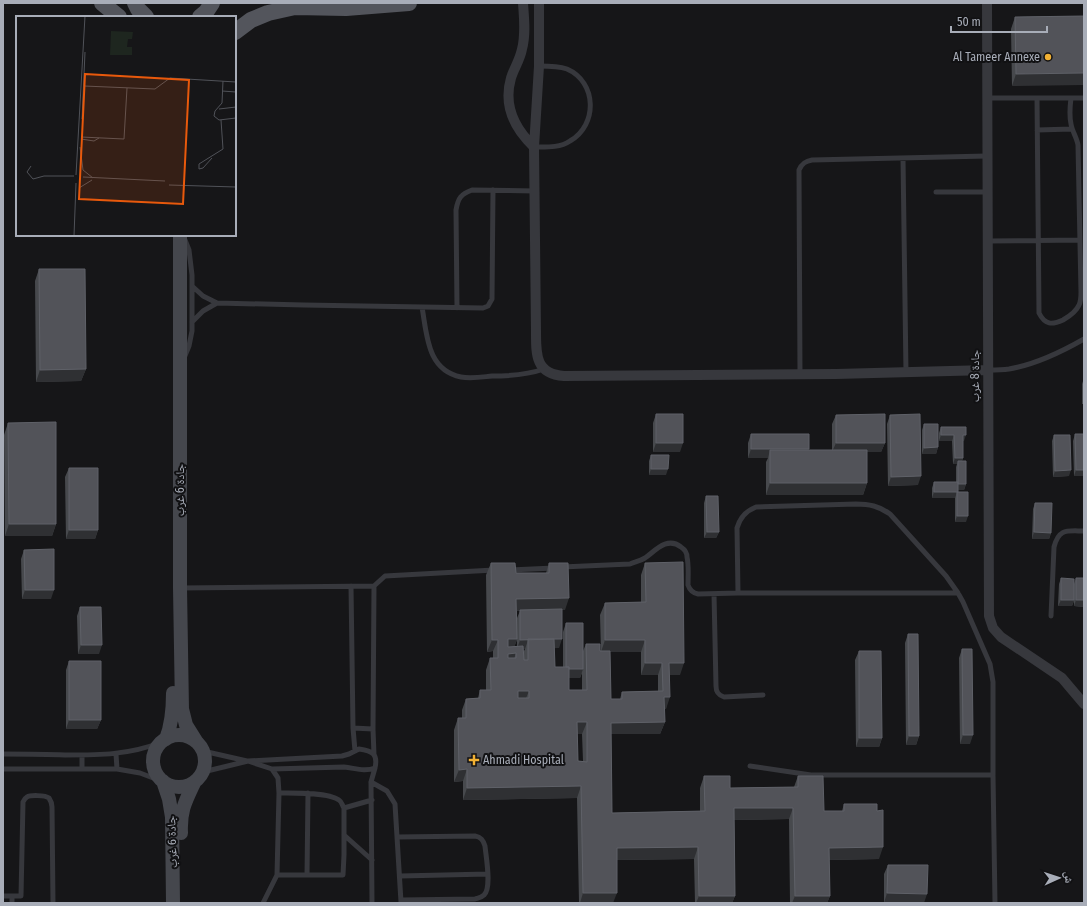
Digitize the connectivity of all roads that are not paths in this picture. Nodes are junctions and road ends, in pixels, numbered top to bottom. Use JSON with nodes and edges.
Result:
{"nodes":[{"id":1,"x":102,"y":3,"type":"edge"},
{"id":2,"x":135,"y":3,"type":"edge"},
{"id":3,"x":212,"y":3,"type":"edge"},
{"id":4,"x":409,"y":3,"type":"edge"},
{"id":5,"x":523,"y":3,"type":"edge"},
{"id":6,"x":539,"y":3,"type":"edge"},
{"id":7,"x":987,"y":3,"type":"edge"},
{"id":8,"x":118,"y":16,"type":"edge"},
{"id":9,"x":145,"y":16,"type":"edge"},
{"id":10,"x":201,"y":16,"type":"edge"},
{"id":11,"x":236,"y":31,"type":"edge"},
{"id":12,"x":539,"y":66,"type":"junction"},
{"id":13,"x":987,"y":98,"type":"junction"},
{"id":14,"x":1037,"y":98,"type":"junction"},
{"id":15,"x":1071,"y":98,"type":"junction"},
{"id":16,"x":1084,"y":98,"type":"edge"},
{"id":17,"x":1037,"y":130,"type":"junction"},
{"id":18,"x":1072,"y":130,"type":"junction"},
{"id":19,"x":534,"y":147,"type":"junction"},
{"id":20,"x":987,"y":156,"type":"junction"},
{"id":21,"x":903,"y":158,"type":"junction"},
{"id":22,"x":1081,"y":189,"type":"edge"},
{"id":23,"x":493,"y":190,"type":"junction"},
{"id":24,"x":535,"y":192,"type":"junction"},
{"id":25,"x":936,"y":192,"type":"dead end"},
{"id":26,"x":988,"y":192,"type":"junction"},
{"id":27,"x":172,"y":236,"type":"edge"},
{"id":28,"x":180,"y":236,"type":"edge"},
{"id":29,"x":183,"y":236,"type":"edge"},
{"id":30,"x":1080,"y":240,"type":"junction"},
{"id":31,"x":988,"y":241,"type":"junction"},
{"id":32,"x":1038,"y":241,"type":"junction"},
{"id":33,"x":192,"y":286,"type":"junction"},
{"id":34,"x":217,"y":303,"type":"junction"},
{"id":35,"x":422,"y":307,"type":"junction"},
{"id":36,"x":457,"y":308,"type":"junction"},
{"id":37,"x":192,"y":322,"type":"junction"},
{"id":38,"x":1084,"y":339,"type":"edge"},
{"id":39,"x":180,"y":366,"type":"junction"},
{"id":40,"x":544,"y":369,"type":"junction"},
{"id":41,"x":988,"y":370,"type":"junction"},
{"id":42,"x":906,"y":373,"type":"junction"},
{"id":43,"x":800,"y":374,"type":"junction"},
{"id":44,"x":1084,"y":531,"type":"edge"},
{"id":45,"x":351,"y":586,"type":"junction"},
{"id":46,"x":374,"y":586,"type":"junction"},
{"id":47,"x":180,"y":588,"type":"junction"},
{"id":48,"x":958,"y":592,"type":"junction"},
{"id":49,"x":738,"y":593,"type":"junction"},
{"id":50,"x":714,"y":594,"type":"junction"},
{"id":51,"x":1051,"y":616,"type":"dead end"},
{"id":52,"x":763,"y":694,"type":"dead end"},
{"id":53,"x":1084,"y":704,"type":"edge"},
{"id":54,"x":353,"y":728,"type":"junction"},
{"id":55,"x":373,"y":729,"type":"junction"},
{"id":56,"x":164,"y":740,"type":"junction"},
{"id":57,"x":199,"y":746,"type":"junction"},
{"id":58,"x":355,"y":751,"type":"junction"},
{"id":59,"x":3,"y":754,"type":"edge"},
{"id":60,"x":116,"y":754,"type":"junction"},
{"id":61,"x":374,"y":754,"type":"junction"},
{"id":62,"x":82,"y":755,"type":"junction"},
{"id":63,"x":248,"y":761,"type":"junction"},
{"id":64,"x":750,"y":766,"type":"dead end"},
{"id":65,"x":82,"y":768,"type":"junction"},
{"id":66,"x":375,"y":768,"type":"junction"},
{"id":67,"x":3,"y":769,"type":"edge"},
{"id":68,"x":117,"y":769,"type":"junction"},
{"id":69,"x":272,"y":769,"type":"junction"},
{"id":70,"x":993,"y":775,"type":"junction"},
{"id":71,"x":198,"y":777,"type":"junction"},
{"id":72,"x":162,"y":781,"type":"junction"},
{"id":73,"x":372,"y":782,"type":"junction"},
{"id":74,"x":279,"y":793,"type":"junction"},
{"id":75,"x":308,"y":794,"type":"junction"},
{"id":76,"x":372,"y":800,"type":"junction"},
{"id":77,"x":344,"y":808,"type":"junction"},
{"id":78,"x":344,"y":835,"type":"junction"},
{"id":79,"x":397,"y":837,"type":"junction"},
{"id":80,"x":372,"y":860,"type":"junction"},
{"id":81,"x":277,"y":874,"type":"junction"},
{"id":82,"x":488,"y":874,"type":"junction"},
{"id":83,"x":307,"y":875,"type":"junction"},
{"id":84,"x":400,"y":876,"type":"junction"},
{"id":85,"x":3,"y":896,"type":"edge"},
{"id":86,"x":12,"y":896,"type":"junction"},
{"id":87,"x":401,"y":902,"type":"edge"},
{"id":88,"x":12,"y":903,"type":"edge"},
{"id":89,"x":53,"y":903,"type":"edge"},
{"id":90,"x":173,"y":903,"type":"edge"},
{"id":91,"x":182,"y":903,"type":"edge"},
{"id":92,"x":263,"y":903,"type":"edge"},
{"id":93,"x":372,"y":903,"type":"edge"},
{"id":94,"x":995,"y":903,"type":"edge"}],
"edges":[{"from":1,"to":8,"type":"main road"},
{"from":2,"to":9,"type":"main road"},
{"from":3,"to":10,"type":"main road"},
{"from":4,"to":11,"type":"main road"},
{"from":5,"to":19,"type":"street"},
{"from":6,"to":12,"type":"street"},
{"from":7,"to":13,"type":"street","name":"جادة 8 غرب"},
{"from":12,"to":19,"type":"street"},
{"from":12,"to":19,"type":"lane"},
{"from":13,"to":14,"type":"lane"},
{"from":13,"to":20,"type":"street","name":"جادة 8 غرب"},
{"from":14,"to":15,"type":"lane"},
{"from":14,"to":17,"type":"lane"},
{"from":15,"to":16,"type":"lane"},
{"from":15,"to":18,"type":"lane"},
{"from":17,"to":18,"type":"lane"},
{"from":17,"to":32,"type":"lane"},
{"from":18,"to":22,"type":"lane"},
{"from":19,"to":24,"type":"street"},
{"from":20,"to":21,"type":"lane"},
{"from":20,"to":26,"type":"street","name":"جادة 8 غرب"},
{"from":21,"to":42,"type":"lane"},
{"from":21,"to":43,"type":"lane"},
{"from":22,"to":30,"type":"lane"},
{"from":23,"to":24,"type":"lane"},
{"from":23,"to":36,"type":"lane"},
{"from":23,"to":36,"type":"lane"},
{"from":24,"to":40,"type":"street"},
{"from":25,"to":26,"type":"lane"},
{"from":26,"to":31,"type":"street","name":"جادة 8 غرب"},
{"from":27,"to":56,"type":"main road","name":"جادة 6 غرب"},
{"from":28,"to":39,"type":"main road","name":"جادة 6 غرب"},
{"from":29,"to":33,"type":"lane"},
{"from":30,"to":32,"type":"lane"},
{"from":30,"to":32,"type":"lane"},
{"from":31,"to":32,"type":"lane"},
{"from":31,"to":41,"type":"street","name":"جادة 8 غرب"},
{"from":33,"to":34,"type":"lane"},
{"from":33,"to":37,"type":"lane"},
{"from":34,"to":35,"type":"lane"},
{"from":34,"to":37,"type":"lane"},
{"from":35,"to":36,"type":"lane"},
{"from":35,"to":40,"type":"lane"},
{"from":37,"to":39,"type":"lane"},
{"from":38,"to":41,"type":"lane"},
{"from":39,"to":47,"type":"main road","name":"جادة 6 غرب"},
{"from":40,"to":43,"type":"street"},
{"from":41,"to":42,"type":"street"},
{"from":41,"to":53,"type":"street","name":"جادة 8 غرب"},
{"from":42,"to":43,"type":"street"},
{"from":44,"to":51,"type":"lane"},
{"from":45,"to":46,"type":"lane"},
{"from":45,"to":47,"type":"lane"},
{"from":45,"to":54,"type":"lane"},
{"from":46,"to":50,"type":"lane"},
{"from":46,"to":55,"type":"lane"},
{"from":47,"to":57,"type":"main road","name":"جادة 6 غرب"},
{"from":48,"to":49,"type":"lane"},
{"from":48,"to":49,"type":"lane"},
{"from":48,"to":70,"type":"lane"},
{"from":49,"to":50,"type":"lane"},
{"from":50,"to":52,"type":"lane"},
{"from":54,"to":55,"type":"lane"},
{"from":54,"to":58,"type":"lane"},
{"from":55,"to":61,"type":"lane"},
{"from":56,"to":57,"type":"main road"},
{"from":56,"to":60,"type":"lane"},
{"from":56,"to":72,"type":"main road"},
{"from":57,"to":63,"type":"lane"},
{"from":57,"to":71,"type":"main road"},
{"from":58,"to":61,"type":"lane"},
{"from":58,"to":63,"type":"lane"},
{"from":59,"to":62,"type":"lane"},
{"from":60,"to":62,"type":"lane"},
{"from":60,"to":68,"type":"lane"},
{"from":61,"to":66,"type":"lane"},
{"from":62,"to":65,"type":"lane"},
{"from":63,"to":69,"type":"lane"},
{"from":63,"to":71,"type":"lane"},
{"from":64,"to":70,"type":"lane"},
{"from":65,"to":67,"type":"lane"},
{"from":65,"to":68,"type":"lane"},
{"from":66,"to":69,"type":"lane"},
{"from":66,"to":73,"type":"lane"},
{"from":68,"to":72,"type":"lane"},
{"from":69,"to":74,"type":"lane"},
{"from":70,"to":94,"type":"lane"},
{"from":71,"to":72,"type":"main road"},
{"from":71,"to":91,"type":"main road","name":"جادة 6 غرب"},
{"from":72,"to":90,"type":"main road","name":"جادة 6 غرب"},
{"from":73,"to":76,"type":"lane"},
{"from":73,"to":79,"type":"lane"},
{"from":74,"to":75,"type":"lane"},
{"from":74,"to":81,"type":"lane"},
{"from":75,"to":77,"type":"lane"},
{"from":75,"to":83,"type":"lane"},
{"from":76,"to":77,"type":"lane"},
{"from":76,"to":80,"type":"lane"},
{"from":77,"to":78,"type":"lane"},
{"from":78,"to":80,"type":"lane"},
{"from":78,"to":83,"type":"lane"},
{"from":79,"to":82,"type":"lane"},
{"from":79,"to":84,"type":"lane"},
{"from":80,"to":93,"type":"lane"},
{"from":81,"to":83,"type":"lane"},
{"from":81,"to":92,"type":"lane"},
{"from":82,"to":84,"type":"lane"},
{"from":82,"to":87,"type":"lane"},
{"from":84,"to":87,"type":"lane"},
{"from":85,"to":86,"type":"lane"},
{"from":86,"to":88,"type":"lane"},
{"from":86,"to":89,"type":"lane"}]}
